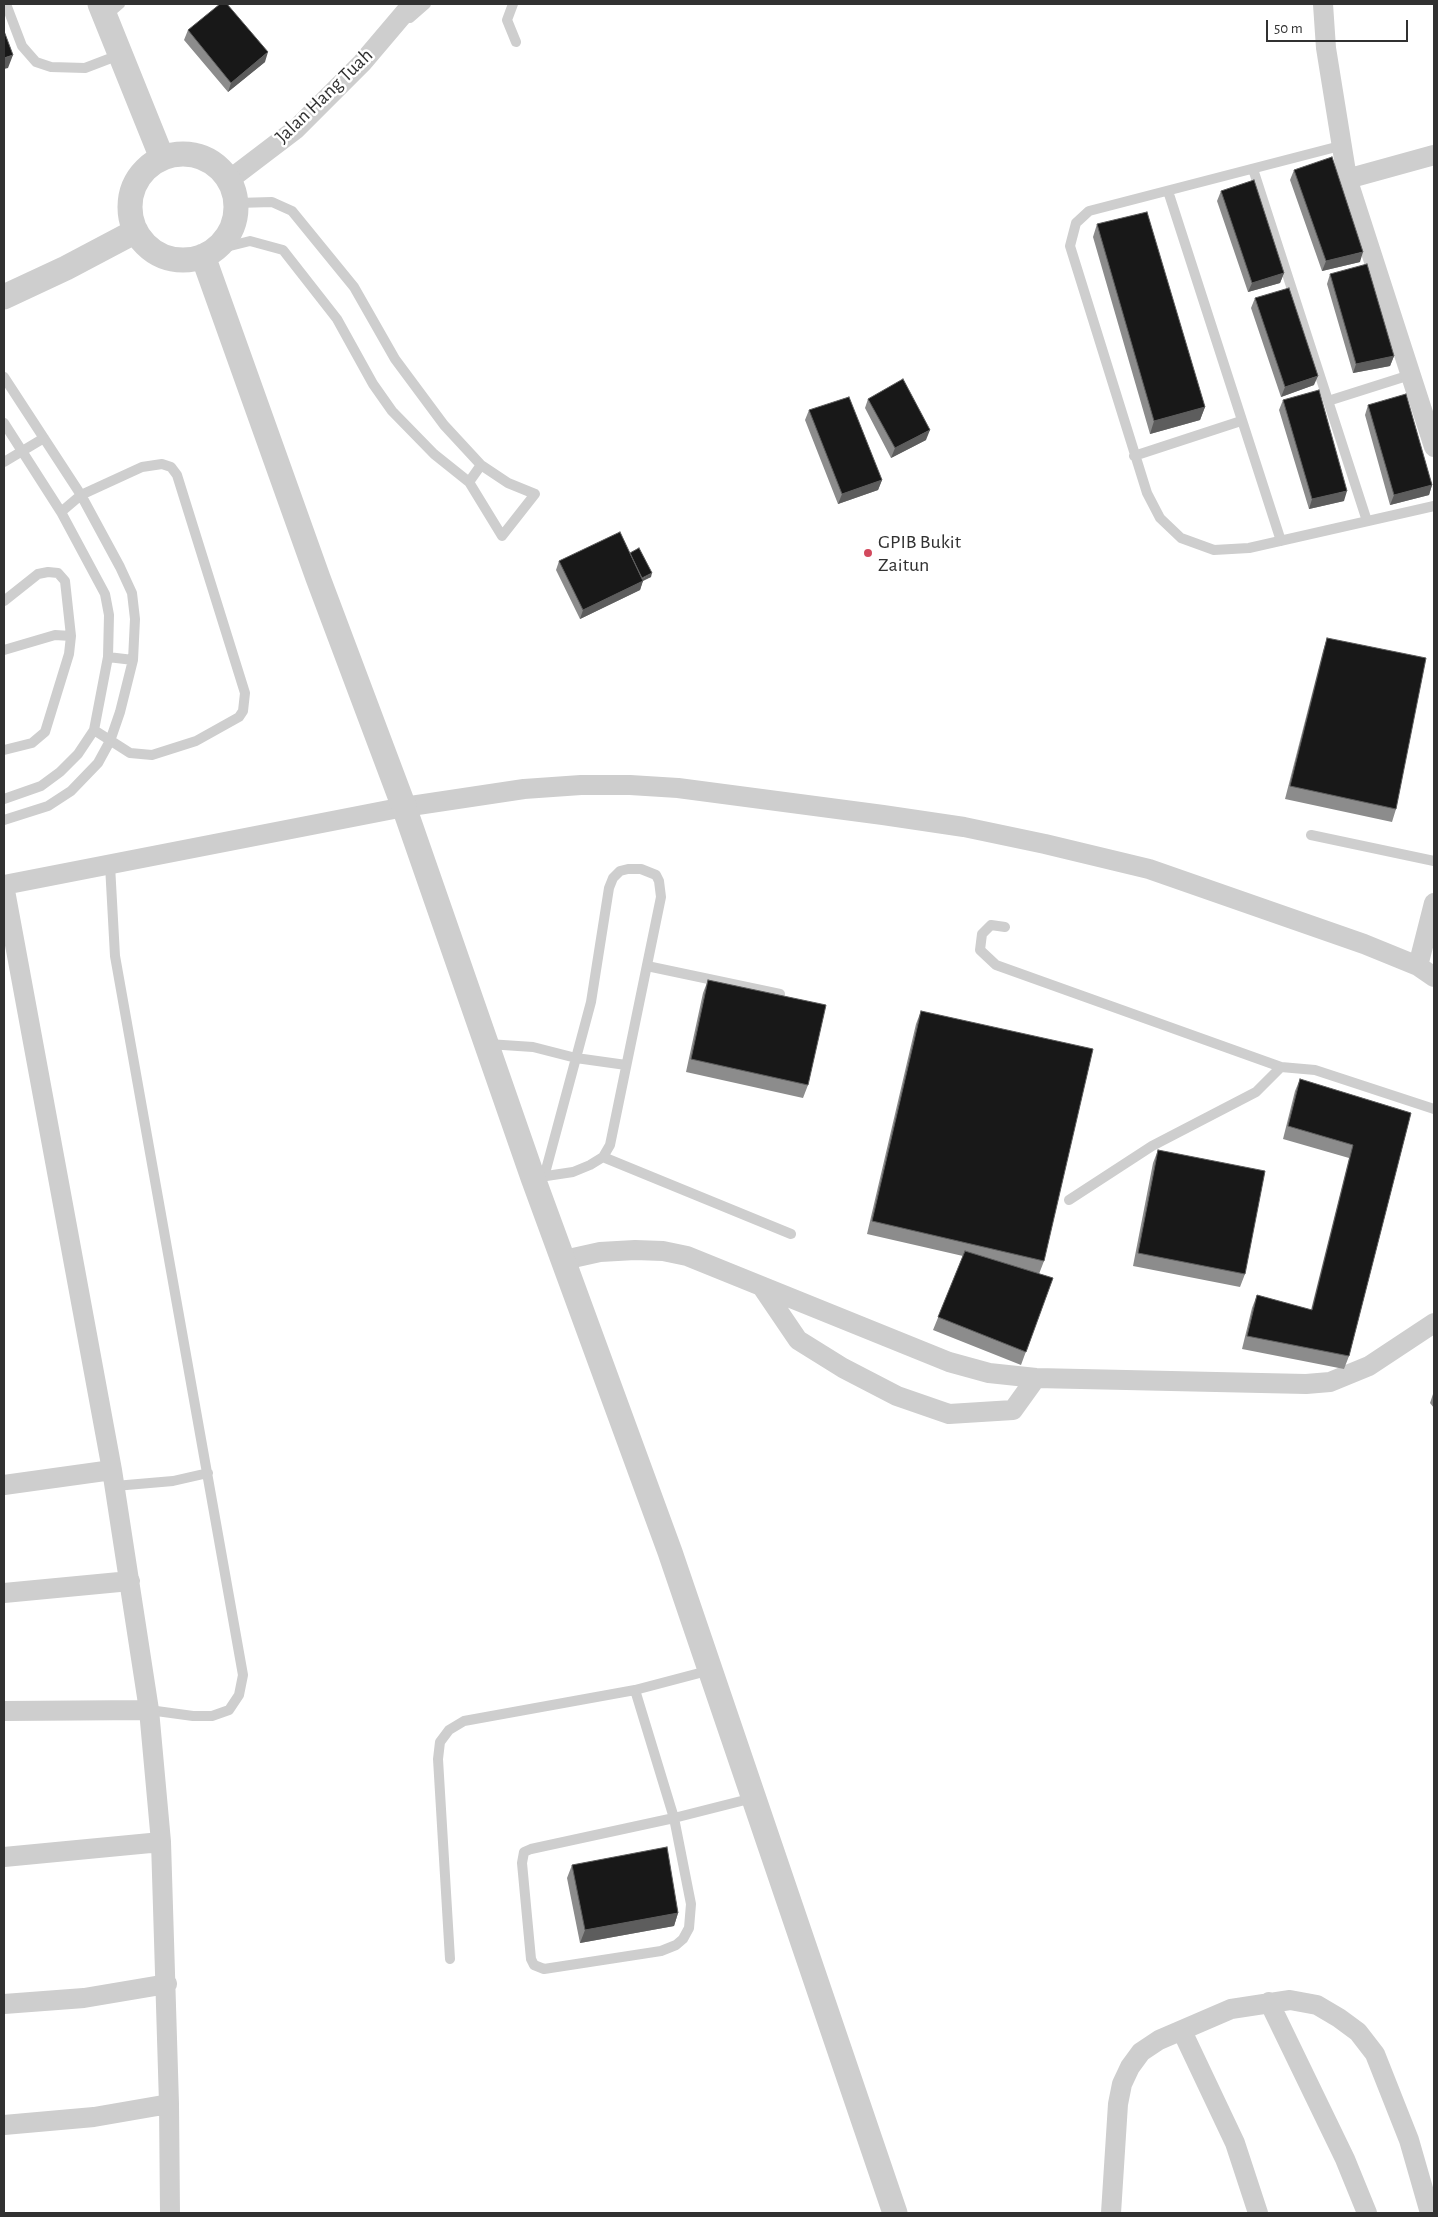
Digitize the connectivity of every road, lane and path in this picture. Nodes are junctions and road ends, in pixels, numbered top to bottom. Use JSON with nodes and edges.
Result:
{"nodes":[{"id":1,"x":6,"y":4,"type":"edge"},
{"id":2,"x":412,"y":4,"type":"edge"},
{"id":3,"x":426,"y":4,"type":"edge"},
{"id":4,"x":513,"y":4,"type":"edge"},
{"id":5,"x":1324,"y":4,"type":"edge"},
{"id":6,"x":108,"y":8,"type":"edge"},
{"id":7,"x":516,"y":42,"type":"dead end"},
{"id":8,"x":120,"y":55,"type":"junction"},
{"id":9,"x":362,"y":63,"type":"junction"},
{"id":10,"x":1340,"y":146,"type":"junction"},
{"id":11,"x":1434,"y":155,"type":"edge"},
{"id":12,"x":162,"y":158,"type":"junction"},
{"id":13,"x":1253,"y":169,"type":"junction"},
{"id":14,"x":1347,"y":179,"type":"junction"},
{"id":15,"x":229,"y":180,"type":"junction"},
{"id":16,"x":1168,"y":191,"type":"junction"},
{"id":17,"x":237,"y":203,"type":"junction"},
{"id":18,"x":136,"y":231,"type":"junction"},
{"id":19,"x":209,"y":253,"type":"junction"},
{"id":20,"x":4,"y":297,"type":"edge"},
{"id":21,"x":1410,"y":375,"type":"junction"},
{"id":22,"x":4,"y":377,"type":"edge"},
{"id":23,"x":1328,"y":400,"type":"junction"},
{"id":24,"x":1241,"y":421,"type":"junction"},
{"id":25,"x":4,"y":423,"type":"edge"},
{"id":26,"x":44,"y":438,"type":"junction"},
{"id":27,"x":1434,"y":447,"type":"edge"},
{"id":28,"x":21,"y":450,"type":"junction"},
{"id":29,"x":1134,"y":456,"type":"junction"},
{"id":30,"x":4,"y":462,"type":"edge"},
{"id":31,"x":480,"y":465,"type":"junction"},
{"id":32,"x":469,"y":482,"type":"junction"},
{"id":33,"x":81,"y":495,"type":"junction"},
{"id":34,"x":1434,"y":506,"type":"edge"},
{"id":35,"x":61,"y":512,"type":"junction"},
{"id":36,"x":1367,"y":521,"type":"junction"},
{"id":37,"x":1281,"y":540,"type":"junction"},
{"id":38,"x":4,"y":601,"type":"edge"},
{"id":39,"x":71,"y":636,"type":"junction"},
{"id":40,"x":4,"y":650,"type":"edge"},
{"id":41,"x":108,"y":657,"type":"junction"},
{"id":42,"x":132,"y":660,"type":"junction"},
{"id":43,"x":94,"y":730,"type":"junction"},
{"id":44,"x":110,"y":741,"type":"junction"},
{"id":45,"x":4,"y":750,"type":"edge"},
{"id":46,"x":4,"y":800,"type":"edge"},
{"id":47,"x":404,"y":807,"type":"junction"},
{"id":48,"x":4,"y":820,"type":"edge"},
{"id":49,"x":1311,"y":835,"type":"dead end"},
{"id":50,"x":1434,"y":861,"type":"edge"},
{"id":51,"x":110,"y":865,"type":"junction"},
{"id":52,"x":4,"y":885,"type":"edge"},
{"id":53,"x":1434,"y":903,"type":"edge"},
{"id":54,"x":1005,"y":927,"type":"dead end"},
{"id":55,"x":647,"y":966,"type":"junction"},
{"id":56,"x":1426,"y":972,"type":"edge"},
{"id":57,"x":780,"y":994,"type":"edge"},
{"id":58,"x":488,"y":1044,"type":"junction"},
{"id":59,"x":576,"y":1058,"type":"junction"},
{"id":60,"x":626,"y":1065,"type":"junction"},
{"id":61,"x":1282,"y":1067,"type":"junction"},
{"id":62,"x":1434,"y":1109,"type":"edge"},
{"id":63,"x":603,"y":1157,"type":"junction"},
{"id":64,"x":539,"y":1178,"type":"junction"},
{"id":65,"x":1069,"y":1200,"type":"dead end"},
{"id":66,"x":791,"y":1234,"type":"dead end"},
{"id":67,"x":564,"y":1260,"type":"junction"},
{"id":68,"x":762,"y":1287,"type":"junction"},
{"id":69,"x":1434,"y":1323,"type":"edge"},
{"id":70,"x":1036,"y":1378,"type":"junction"},
{"id":71,"x":208,"y":1473,"type":"junction"},
{"id":72,"x":113,"y":1478,"type":"junction"},
{"id":73,"x":4,"y":1485,"type":"edge"},
{"id":74,"x":130,"y":1581,"type":"junction"},
{"id":75,"x":4,"y":1593,"type":"edge"},
{"id":76,"x":712,"y":1670,"type":"junction"},
{"id":77,"x":635,"y":1690,"type":"junction"},
{"id":78,"x":4,"y":1710,"type":"edge"},
{"id":79,"x":149,"y":1710,"type":"junction"},
{"id":80,"x":754,"y":1798,"type":"junction"},
{"id":81,"x":674,"y":1818,"type":"junction"},
{"id":82,"x":162,"y":1842,"type":"junction"},
{"id":83,"x":4,"y":1857,"type":"edge"},
{"id":84,"x":450,"y":1959,"type":"dead end"},
{"id":85,"x":167,"y":1984,"type":"junction"},
{"id":86,"x":1269,"y":2002,"type":"junction"},
{"id":87,"x":4,"y":2004,"type":"edge"},
{"id":88,"x":1182,"y":2031,"type":"junction"},
{"id":89,"x":169,"y":2104,"type":"junction"},
{"id":90,"x":4,"y":2126,"type":"edge"},
{"id":91,"x":170,"y":2213,"type":"edge"},
{"id":92,"x":895,"y":2213,"type":"edge"},
{"id":93,"x":1111,"y":2213,"type":"edge"},
{"id":94,"x":1258,"y":2213,"type":"edge"},
{"id":95,"x":1367,"y":2213,"type":"edge"},
{"id":96,"x":1430,"y":2213,"type":"edge"}],
"edges":[{"from":1,"to":8,"type":"lane"},
{"from":2,"to":9,"type":"street","name":"Jalan Hang Tuah"},
{"from":3,"to":9,"type":"lane"},
{"from":4,"to":7,"type":"lane"},
{"from":5,"to":10,"type":"street"},
{"from":6,"to":8,"type":"street"},
{"from":8,"to":12,"type":"street"},
{"from":9,"to":15,"type":"street","name":"Jalan Hang Tuah"},
{"from":10,"to":13,"type":"lane"},
{"from":10,"to":14,"type":"street"},
{"from":11,"to":14,"type":"street"},
{"from":12,"to":15,"type":"street"},
{"from":12,"to":18,"type":"street"},
{"from":13,"to":16,"type":"lane"},
{"from":13,"to":23,"type":"lane"},
{"from":14,"to":21,"type":"street"},
{"from":15,"to":17,"type":"street"},
{"from":16,"to":24,"type":"lane"},
{"from":16,"to":29,"type":"lane"},
{"from":17,"to":19,"type":"street"},
{"from":17,"to":31,"type":"lane"},
{"from":18,"to":19,"type":"street"},
{"from":18,"to":20,"type":"street"},
{"from":19,"to":32,"type":"lane"},
{"from":19,"to":47,"type":"street"},
{"from":21,"to":23,"type":"lane"},
{"from":21,"to":27,"type":"street"},
{"from":22,"to":26,"type":"lane"},
{"from":23,"to":36,"type":"lane"},
{"from":24,"to":29,"type":"lane"},
{"from":24,"to":37,"type":"lane"},
{"from":25,"to":28,"type":"lane"},
{"from":26,"to":28,"type":"lane"},
{"from":26,"to":33,"type":"lane"},
{"from":28,"to":30,"type":"lane"},
{"from":28,"to":35,"type":"lane"},
{"from":29,"to":37,"type":"lane"},
{"from":31,"to":32,"type":"lane"},
{"from":31,"to":32,"type":"lane"},
{"from":33,"to":35,"type":"lane"},
{"from":33,"to":42,"type":"lane"},
{"from":33,"to":44,"type":"lane"},
{"from":34,"to":36,"type":"lane"},
{"from":35,"to":41,"type":"lane"},
{"from":36,"to":37,"type":"lane"},
{"from":38,"to":39,"type":"lane"},
{"from":39,"to":40,"type":"lane"},
{"from":39,"to":45,"type":"lane"},
{"from":41,"to":42,"type":"lane"},
{"from":41,"to":43,"type":"lane"},
{"from":42,"to":44,"type":"lane"},
{"from":43,"to":44,"type":"lane"},
{"from":43,"to":46,"type":"lane"},
{"from":44,"to":48,"type":"lane"},
{"from":47,"to":51,"type":"street"},
{"from":47,"to":56,"type":"street"},
{"from":47,"to":58,"type":"street"},
{"from":49,"to":50,"type":"lane"},
{"from":51,"to":52,"type":"street"},
{"from":51,"to":71,"type":"lane"},
{"from":52,"to":72,"type":"street"},
{"from":53,"to":56,"type":"street"},
{"from":54,"to":61,"type":"lane"},
{"from":55,"to":57,"type":"lane"},
{"from":55,"to":59,"type":"lane"},
{"from":55,"to":60,"type":"lane"},
{"from":58,"to":59,"type":"lane"},
{"from":58,"to":64,"type":"street"},
{"from":59,"to":60,"type":"lane"},
{"from":59,"to":64,"type":"lane"},
{"from":60,"to":63,"type":"lane"},
{"from":61,"to":62,"type":"lane"},
{"from":61,"to":65,"type":"lane"},
{"from":63,"to":64,"type":"lane"},
{"from":63,"to":66,"type":"lane"},
{"from":64,"to":67,"type":"street"},
{"from":67,"to":68,"type":"street"},
{"from":67,"to":76,"type":"street"},
{"from":68,"to":70,"type":"street"},
{"from":68,"to":70,"type":"street"},
{"from":69,"to":70,"type":"street"},
{"from":71,"to":72,"type":"lane"},
{"from":71,"to":79,"type":"lane"},
{"from":72,"to":73,"type":"street"},
{"from":72,"to":74,"type":"street"},
{"from":74,"to":75,"type":"street"},
{"from":74,"to":79,"type":"street"},
{"from":76,"to":77,"type":"lane"},
{"from":76,"to":80,"type":"street"},
{"from":77,"to":81,"type":"lane"},
{"from":77,"to":84,"type":"lane"},
{"from":78,"to":79,"type":"street"},
{"from":79,"to":82,"type":"street"},
{"from":80,"to":81,"type":"lane"},
{"from":80,"to":92,"type":"street"},
{"from":81,"to":81,"type":"lane"},
{"from":82,"to":83,"type":"street"},
{"from":82,"to":85,"type":"street"},
{"from":85,"to":87,"type":"street"},
{"from":85,"to":89,"type":"street"},
{"from":86,"to":88,"type":"street"},
{"from":86,"to":95,"type":"street"},
{"from":86,"to":96,"type":"street"},
{"from":88,"to":93,"type":"street"},
{"from":88,"to":94,"type":"street"},
{"from":89,"to":90,"type":"street"},
{"from":89,"to":91,"type":"street"}]}
